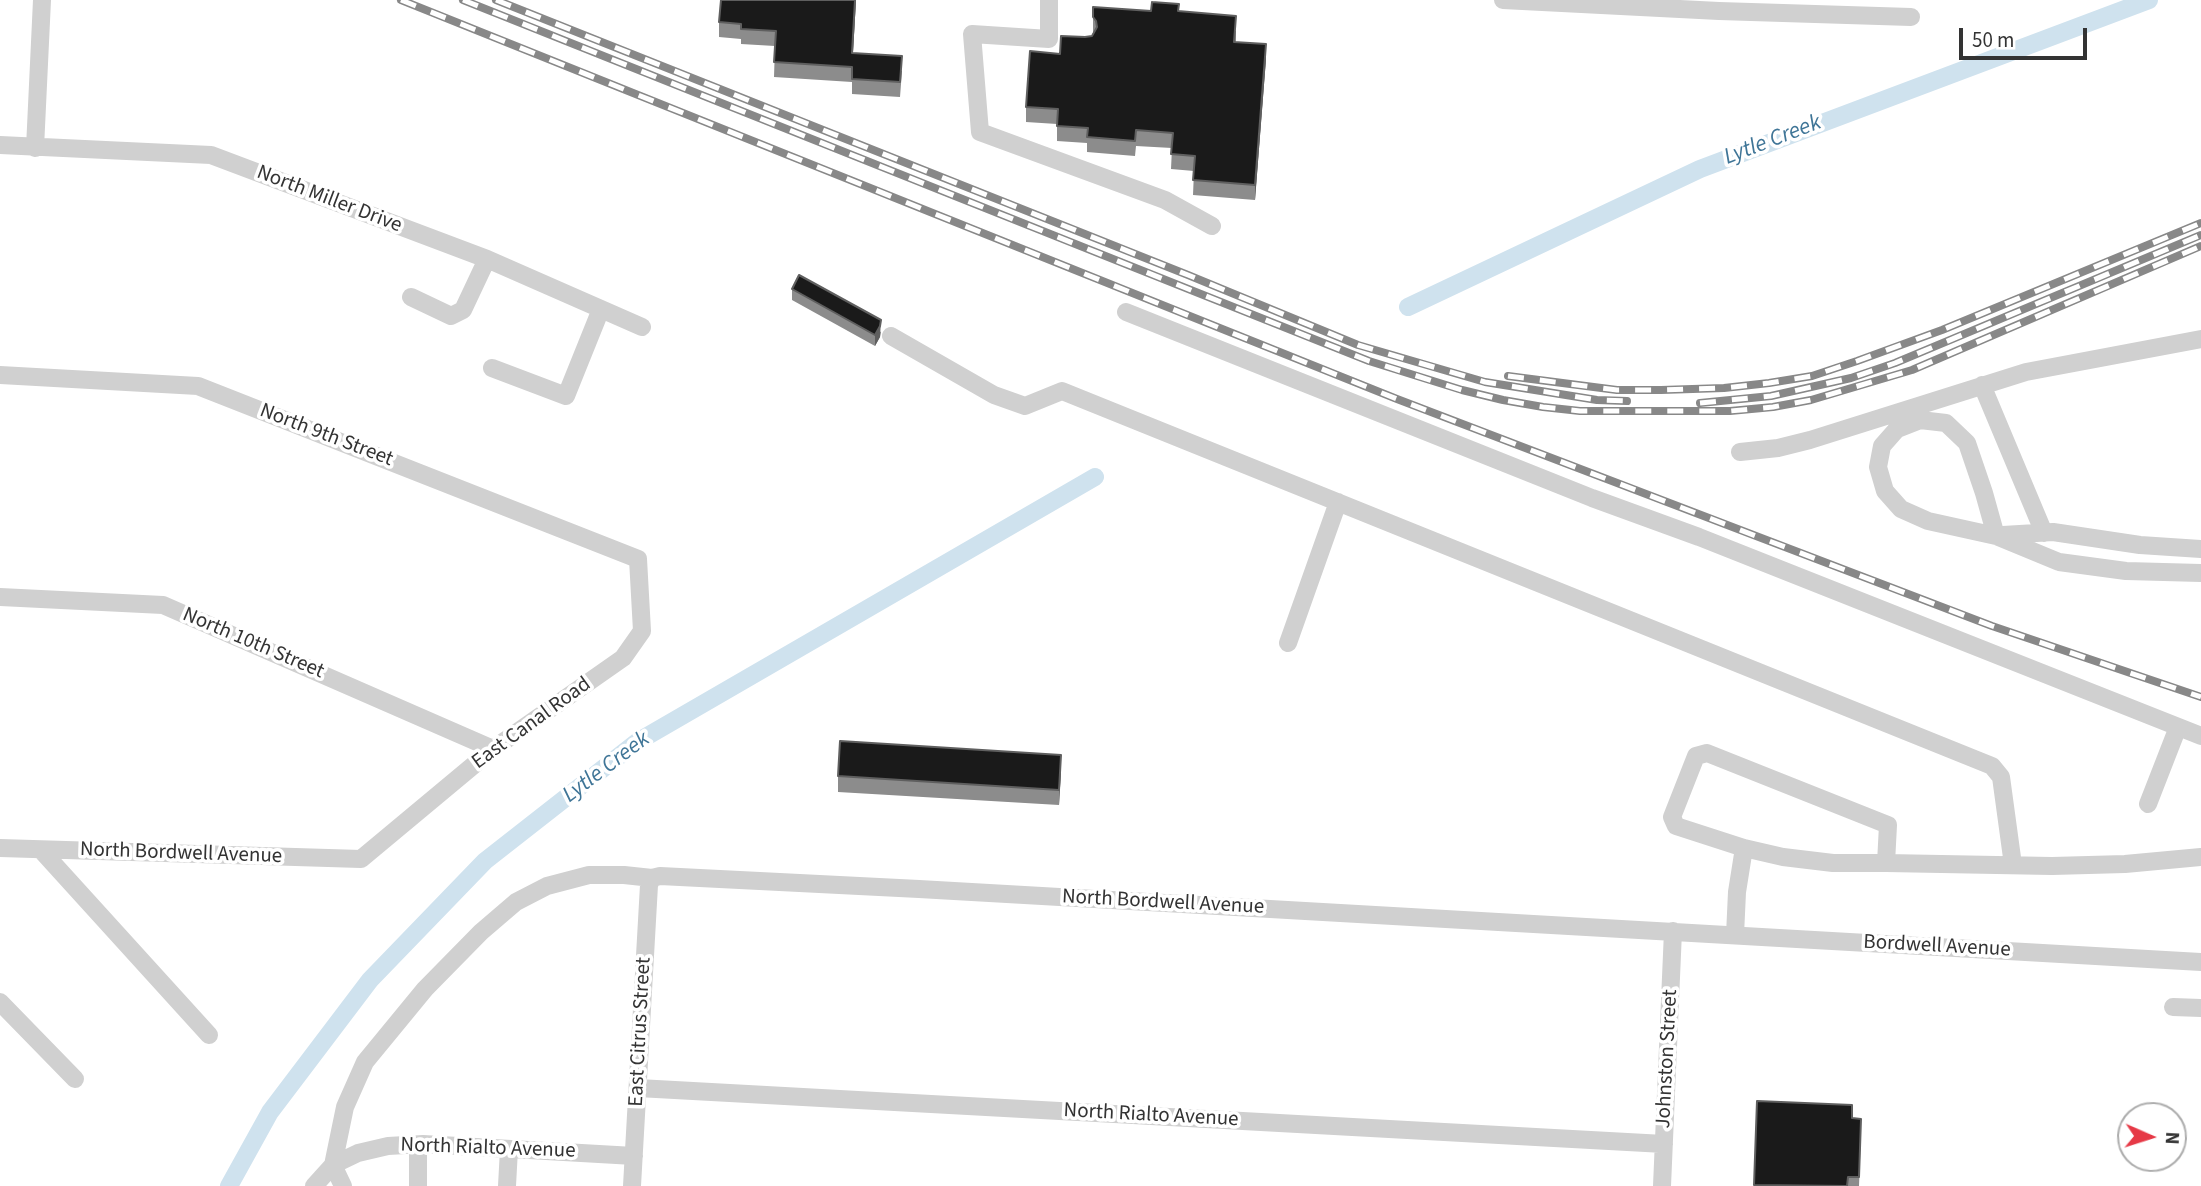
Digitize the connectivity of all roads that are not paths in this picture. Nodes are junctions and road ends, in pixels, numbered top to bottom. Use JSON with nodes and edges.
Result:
{"nodes":[{"id":1,"x":42,"y":0,"type":"edge"},
{"id":2,"x":1049,"y":0,"type":"edge"},
{"id":3,"x":1503,"y":0,"type":"edge"},
{"id":4,"x":1719,"y":6,"type":"edge"},
{"id":5,"x":1911,"y":17,"type":"dead end"},
{"id":6,"x":0,"y":145,"type":"edge"},
{"id":7,"x":35,"y":148,"type":"junction"},
{"id":8,"x":1212,"y":226,"type":"dead end"},
{"id":9,"x":487,"y":259,"type":"junction"},
{"id":10,"x":411,"y":297,"type":"dead end"},
{"id":11,"x":601,"y":309,"type":"junction"},
{"id":12,"x":1126,"y":312,"type":"dead end"},
{"id":13,"x":642,"y":327,"type":"dead end"},
{"id":14,"x":891,"y":337,"type":"dead end"},
{"id":15,"x":2201,"y":339,"type":"edge"},
{"id":16,"x":492,"y":368,"type":"dead end"},
{"id":17,"x":0,"y":375,"type":"edge"},
{"id":18,"x":1982,"y":385,"type":"junction"},
{"id":19,"x":1905,"y":417,"type":"junction"},
{"id":20,"x":1740,"y":452,"type":"dead end"},
{"id":21,"x":1338,"y":502,"type":"junction"},
{"id":22,"x":2044,"y":533,"type":"junction"},
{"id":23,"x":1996,"y":536,"type":"junction"},
{"id":24,"x":2201,"y":549,"type":"edge"},
{"id":25,"x":638,"y":559,"type":"joint"},
{"id":26,"x":2201,"y":573,"type":"edge"},
{"id":27,"x":0,"y":597,"type":"edge"},
{"id":28,"x":1288,"y":643,"type":"dead end"},
{"id":29,"x":2178,"y":727,"type":"junction"},
{"id":30,"x":2201,"y":736,"type":"edge"},
{"id":31,"x":493,"y":749,"type":"junction"},
{"id":32,"x":2148,"y":804,"type":"dead end"},
{"id":33,"x":0,"y":848,"type":"edge"},
{"id":34,"x":1744,"y":848,"type":"junction"},
{"id":35,"x":41,"y":850,"type":"junction"},
{"id":36,"x":2201,"y":857,"type":"edge"},
{"id":37,"x":361,"y":859,"type":"joint"},
{"id":38,"x":1886,"y":863,"type":"junction"},
{"id":39,"x":2013,"y":865,"type":"junction"},
{"id":40,"x":652,"y":878,"type":"junction"},
{"id":41,"x":1674,"y":931,"type":"junction"},
{"id":42,"x":1735,"y":936,"type":"junction"},
{"id":43,"x":2201,"y":962,"type":"edge"},
{"id":44,"x":0,"y":1002,"type":"edge"},
{"id":45,"x":2173,"y":1007,"type":"dead end"},
{"id":46,"x":2201,"y":1008,"type":"edge"},
{"id":47,"x":209,"y":1035,"type":"dead end"},
{"id":48,"x":75,"y":1079,"type":"dead end"},
{"id":49,"x":638,"y":1088,"type":"junction"},
{"id":50,"x":1664,"y":1144,"type":"junction"},
{"id":51,"x":418,"y":1145,"type":"junction"},
{"id":52,"x":509,"y":1149,"type":"junction"},
{"id":53,"x":634,"y":1156,"type":"junction"},
{"id":54,"x":333,"y":1166,"type":"junction"},
{"id":55,"x":314,"y":1186,"type":"edge"},
{"id":56,"x":343,"y":1186,"type":"edge"},
{"id":57,"x":418,"y":1186,"type":"edge"},
{"id":58,"x":507,"y":1186,"type":"edge"},
{"id":59,"x":632,"y":1186,"type":"edge"},
{"id":60,"x":1662,"y":1186,"type":"edge"}],
"edges":[{"from":1,"to":7,"type":"street"},
{"from":2,"to":8,"type":"street"},
{"from":3,"to":4,"type":"street"},
{"from":4,"to":5,"type":"street"},
{"from":6,"to":7,"type":"street","name":"North Miller Drive"},
{"from":7,"to":9,"type":"street","name":"North Miller Drive"},
{"from":9,"to":10,"type":"street"},
{"from":9,"to":11,"type":"street","name":"North Miller Drive"},
{"from":11,"to":13,"type":"street","name":"North Miller Drive"},
{"from":11,"to":16,"type":"street"},
{"from":12,"to":29,"type":"street"},
{"from":14,"to":21,"type":"street"},
{"from":15,"to":18,"type":"street"},
{"from":17,"to":25,"type":"street","name":"North 9th Street"},
{"from":18,"to":19,"type":"street"},
{"from":18,"to":22,"type":"street"},
{"from":19,"to":20,"type":"street"},
{"from":19,"to":23,"type":"street"},
{"from":19,"to":23,"type":"street"},
{"from":21,"to":28,"type":"street"},
{"from":21,"to":39,"type":"street"},
{"from":22,"to":23,"type":"street"},
{"from":22,"to":24,"type":"street"},
{"from":23,"to":26,"type":"street"},
{"from":25,"to":31,"type":"street","name":"East Canal Road"},
{"from":27,"to":31,"type":"street","name":"North 10th Street"},
{"from":29,"to":30,"type":"street"},
{"from":29,"to":32,"type":"street"},
{"from":31,"to":37,"type":"street","name":"East Canal Road"},
{"from":33,"to":35,"type":"street","name":"North Bordwell Avenue"},
{"from":34,"to":38,"type":"street"},
{"from":34,"to":38,"type":"street"},
{"from":34,"to":42,"type":"street"},
{"from":35,"to":37,"type":"street","name":"North Bordwell Avenue"},
{"from":35,"to":47,"type":"street"},
{"from":36,"to":39,"type":"street"},
{"from":38,"to":39,"type":"street"},
{"from":40,"to":41,"type":"street","name":"North Bordwell Avenue"},
{"from":40,"to":49,"type":"street","name":"East Citrus Street"},
{"from":40,"to":54,"type":"street","name":"North Bordwell Avenue"},
{"from":41,"to":42,"type":"street","name":"Bordwell Avenue"},
{"from":41,"to":50,"type":"street","name":"Johnston Street"},
{"from":42,"to":43,"type":"street","name":"Bordwell Avenue"},
{"from":44,"to":48,"type":"street"},
{"from":45,"to":46,"type":"street"},
{"from":49,"to":50,"type":"street","name":"North Rialto Avenue"},
{"from":49,"to":53,"type":"street","name":"East Citrus Street"},
{"from":50,"to":60,"type":"street","name":"Johnston Street"},
{"from":51,"to":52,"type":"street","name":"North Rialto Avenue"},
{"from":51,"to":54,"type":"street","name":"North Rialto Avenue"},
{"from":51,"to":57,"type":"street"},
{"from":52,"to":53,"type":"street","name":"North Rialto Avenue"},
{"from":52,"to":58,"type":"street"},
{"from":53,"to":59,"type":"street","name":"East Citrus Street"},
{"from":54,"to":55,"type":"street","name":"North Rialto Avenue"},
{"from":54,"to":56,"type":"street"}]}
